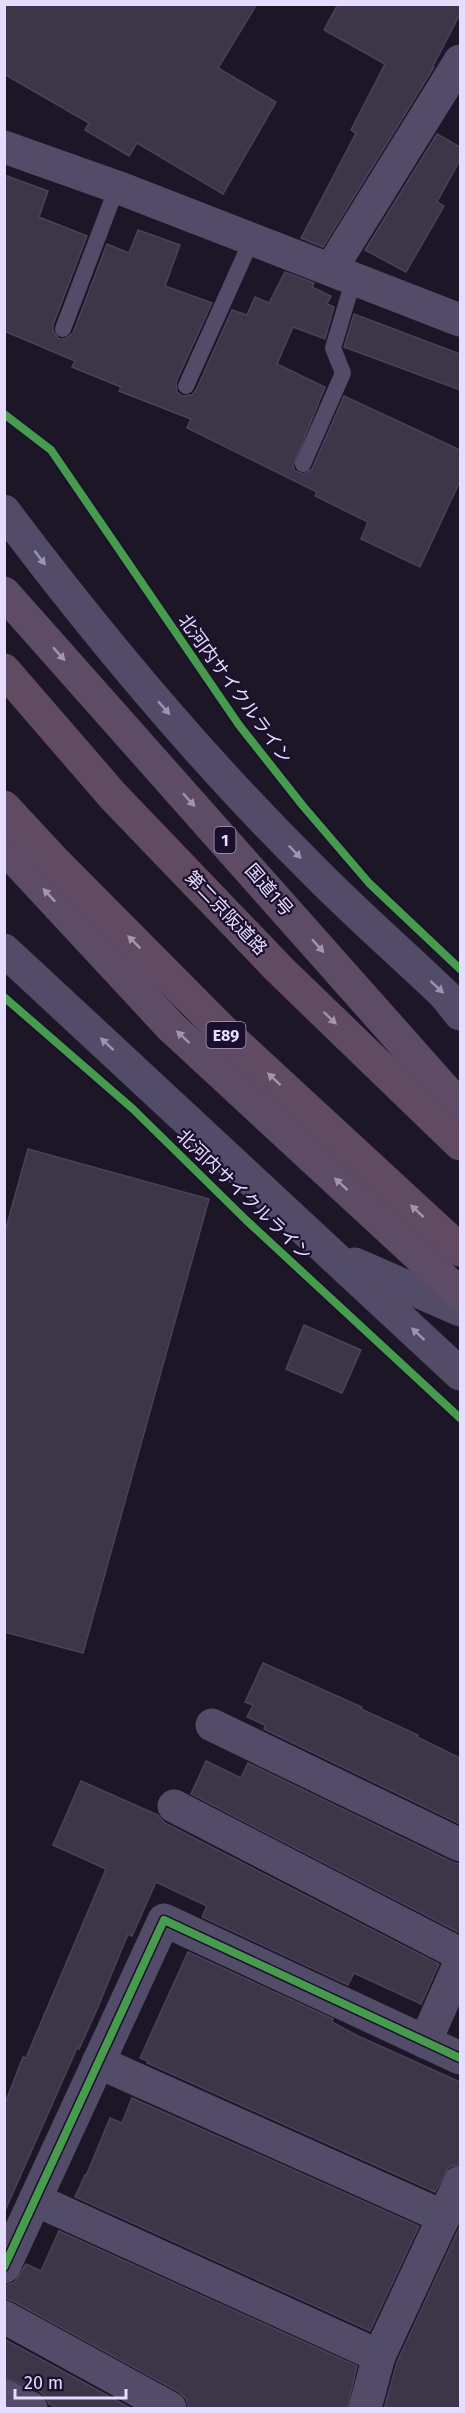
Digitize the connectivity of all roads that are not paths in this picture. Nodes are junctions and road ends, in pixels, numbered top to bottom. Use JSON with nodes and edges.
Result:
{"nodes":[{"id":1,"x":460,"y":60,"type":"edge"},
{"id":2,"x":4,"y":147,"type":"edge"},
{"id":3,"x":117,"y":187,"type":"junction"},
{"id":4,"x":252,"y":239,"type":"junction"},
{"id":5,"x":342,"y":274,"type":"junction"},
{"id":6,"x":460,"y":320,"type":"edge"},
{"id":7,"x":63,"y":329,"type":"dead end"},
{"id":8,"x":186,"y":386,"type":"dead end"},
{"id":9,"x":303,"y":464,"type":"dead end"},
{"id":10,"x":4,"y":511,"type":"edge"},
{"id":11,"x":12,"y":602,"type":"edge"},
{"id":12,"x":4,"y":658,"type":"edge"},
{"id":13,"x":4,"y":670,"type":"edge"},
{"id":14,"x":113,"y":796,"type":"junction"},
{"id":15,"x":4,"y":807,"type":"edge"},
{"id":16,"x":4,"y":847,"type":"edge"},
{"id":17,"x":4,"y":950,"type":"edge"},
{"id":18,"x":460,"y":1014,"type":"edge"},
{"id":19,"x":459,"y":1096,"type":"edge"},
{"id":20,"x":460,"y":1144,"type":"edge"},
{"id":21,"x":460,"y":1250,"type":"edge"},
{"id":22,"x":334,"y":1255,"type":"junction"},
{"id":23,"x":460,"y":1294,"type":"edge"},
{"id":24,"x":460,"y":1310,"type":"edge"},
{"id":25,"x":460,"y":1374,"type":"edge"},
{"id":26,"x":212,"y":1725,"type":"dead end"},
{"id":27,"x":174,"y":1806,"type":"dead end"},
{"id":28,"x":460,"y":1845,"type":"edge"},
{"id":29,"x":460,"y":1954,"type":"edge"},
{"id":30,"x":460,"y":1963,"type":"edge"},
{"id":31,"x":425,"y":2042,"type":"junction"},
{"id":32,"x":460,"y":2058,"type":"edge"},
{"id":33,"x":98,"y":2062,"type":"junction"},
{"id":34,"x":460,"y":2182,"type":"edge"},
{"id":35,"x":36,"y":2200,"type":"junction"},
{"id":36,"x":444,"y":2217,"type":"junction"},
{"id":37,"x":4,"y":2267,"type":"edge"},
{"id":38,"x":4,"y":2317,"type":"edge"},
{"id":39,"x":379,"y":2356,"type":"junction"},
{"id":40,"x":4,"y":2396,"type":"edge"},
{"id":41,"x":31,"y":2409,"type":"edge"},
{"id":42,"x":170,"y":2409,"type":"edge"},
{"id":43,"x":365,"y":2409,"type":"edge"}],
"edges":[{"from":1,"to":5,"type":"street"},
{"from":2,"to":3,"type":"street"},
{"from":3,"to":4,"type":"street"},
{"from":3,"to":7,"type":"lane"},
{"from":4,"to":5,"type":"street"},
{"from":4,"to":8,"type":"lane"},
{"from":5,"to":6,"type":"street"},
{"from":5,"to":9,"type":"lane"},
{"from":10,"to":18,"type":"street","one_way":true},
{"from":11,"to":19,"type":"highway","name":"国道1号","number":"1","one_way":true},
{"from":12,"to":14,"type":"highway"},
{"from":13,"to":14,"type":"highway","name":"第二京阪道路"},
{"from":14,"to":20,"type":"highway","name":"第二京阪道路","one_way":true},
{"from":21,"to":15,"type":"highway","number":"E89","one_way":true},
{"from":23,"to":16,"type":"highway","one_way":true},
{"from":22,"to":17,"type":"street","one_way":true},
{"from":22,"to":24,"type":"street"},
{"from":25,"to":22,"type":"street","one_way":true},
{"from":26,"to":28,"type":"street"},
{"from":27,"to":29,"type":"street"},
{"from":30,"to":31,"type":"street"},
{"from":31,"to":32,"type":"street"},
{"from":31,"to":33,"type":"street"},
{"from":33,"to":35,"type":"street"},
{"from":33,"to":36,"type":"street"},
{"from":34,"to":36,"type":"street"},
{"from":35,"to":37,"type":"street"},
{"from":35,"to":39,"type":"street"},
{"from":36,"to":39,"type":"street"},
{"from":38,"to":42,"type":"street"},
{"from":39,"to":43,"type":"street"},
{"from":40,"to":41,"type":"street"}]}
